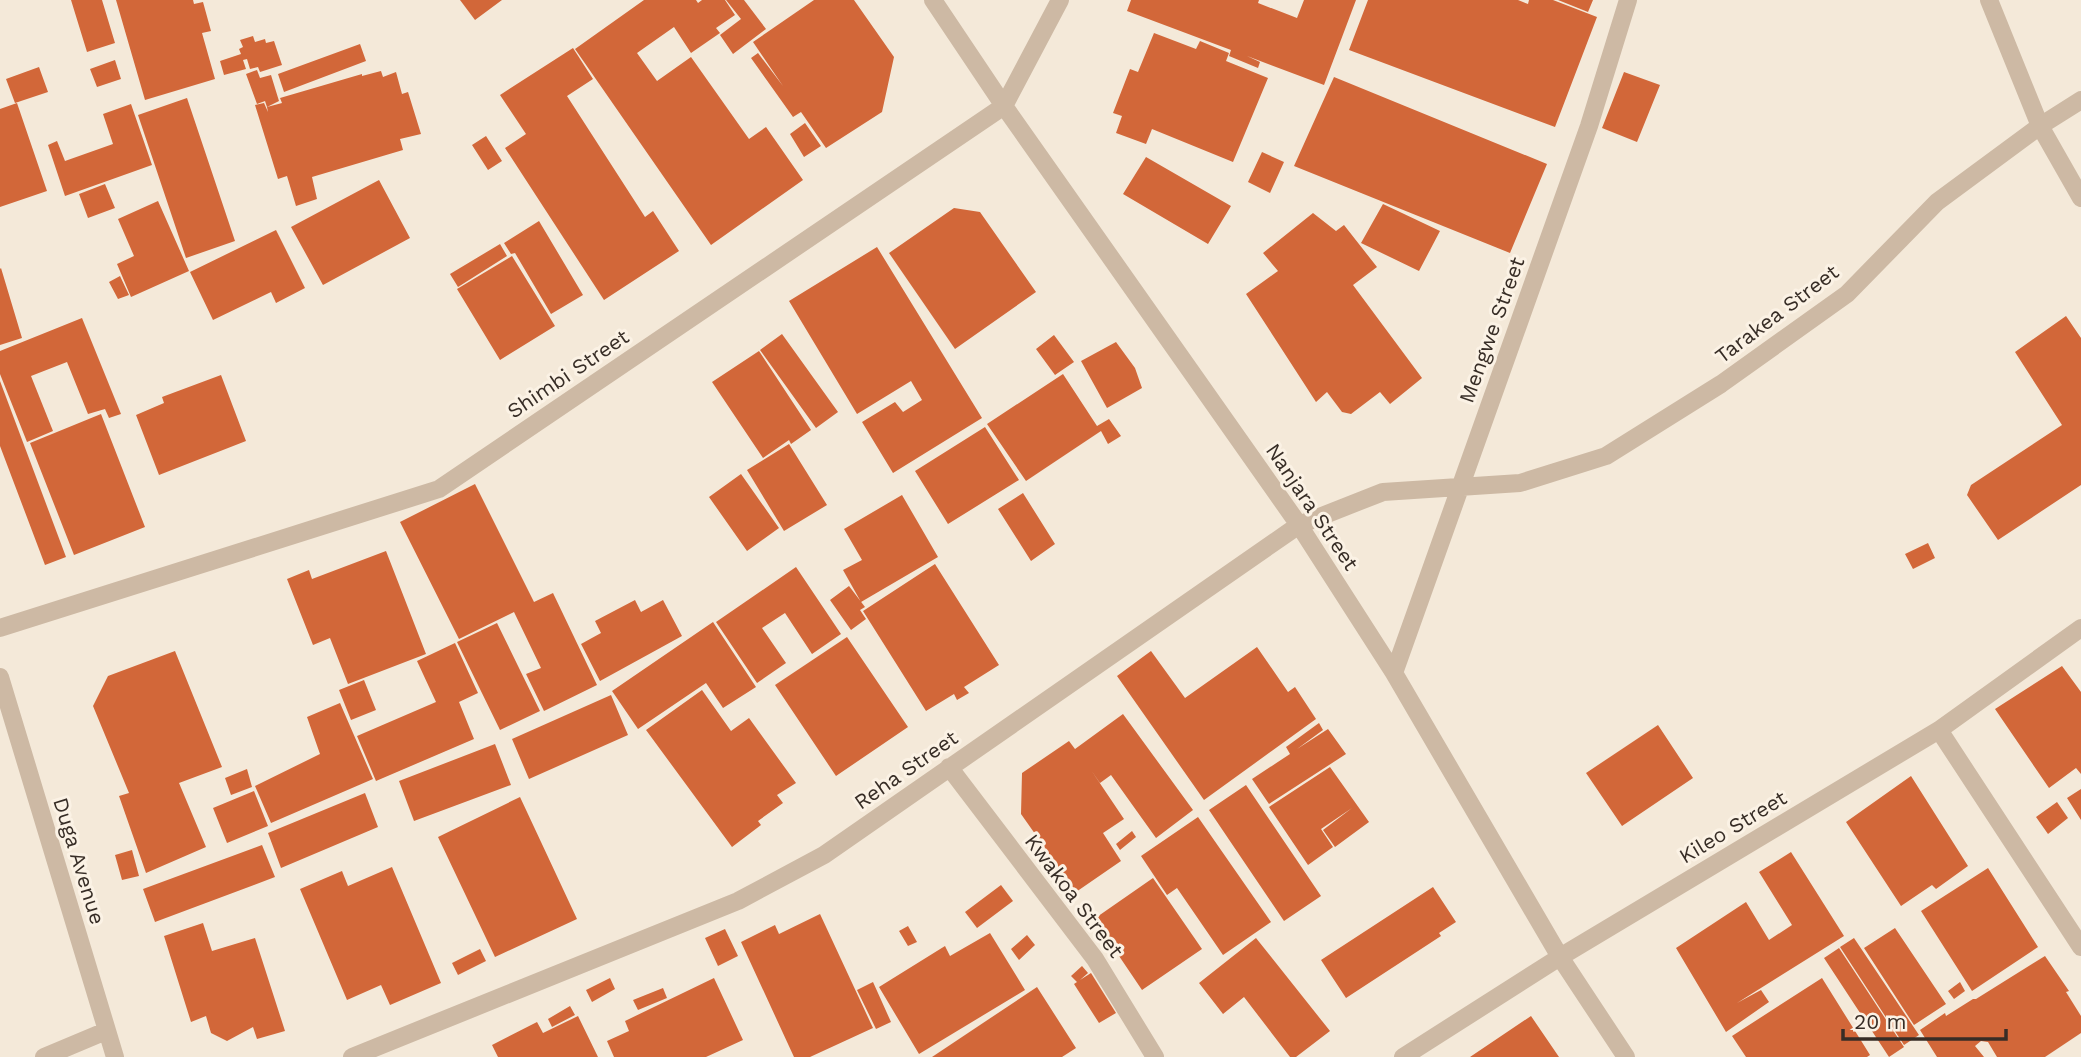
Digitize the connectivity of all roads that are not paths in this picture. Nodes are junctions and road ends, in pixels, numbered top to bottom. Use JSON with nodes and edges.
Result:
{"nodes":[{"id":1,"x":933,"y":0,"type":"edge"},
{"id":2,"x":1060,"y":0,"type":"edge"},
{"id":3,"x":1628,"y":0,"type":"edge"},
{"id":4,"x":1989,"y":0,"type":"edge"},
{"id":5,"x":2081,"y":100,"type":"edge"},
{"id":6,"x":1004,"y":106,"type":"junction"},
{"id":7,"x":2040,"y":126,"type":"junction"},
{"id":8,"x":2081,"y":198,"type":"edge"},
{"id":9,"x":1460,"y":488,"type":"junction"},
{"id":10,"x":1299,"y":526,"type":"junction"},
{"id":11,"x":0,"y":628,"type":"edge"},
{"id":12,"x":2081,"y":628,"type":"edge"},
{"id":13,"x":1394,"y":673,"type":"junction"},
{"id":14,"x":0,"y":677,"type":"edge"},
{"id":15,"x":1939,"y":730,"type":"junction"},
{"id":16,"x":949,"y":767,"type":"junction"},
{"id":17,"x":2081,"y":947,"type":"edge"},
{"id":18,"x":1560,"y":957,"type":"junction"},
{"id":19,"x":107,"y":1031,"type":"junction"},
{"id":20,"x":44,"y":1057,"type":"edge"},
{"id":21,"x":114,"y":1057,"type":"edge"},
{"id":22,"x":352,"y":1057,"type":"edge"},
{"id":23,"x":1156,"y":1057,"type":"edge"},
{"id":24,"x":1404,"y":1057,"type":"edge"},
{"id":25,"x":1626,"y":1057,"type":"edge"}],
"edges":[{"from":1,"to":6,"type":"street","name":"Nanjara Street"},
{"from":2,"to":6,"type":"street","name":"Shimbi Street"},
{"from":3,"to":9,"type":"street","name":"Mengwe Street"},
{"from":4,"to":7,"type":"street"},
{"from":5,"to":7,"type":"street","name":"Tarakea Street"},
{"from":6,"to":10,"type":"street","name":"Nanjara Street"},
{"from":6,"to":11,"type":"street","name":"Shimbi Street"},
{"from":7,"to":8,"type":"street"},
{"from":7,"to":9,"type":"street","name":"Tarakea Street"},
{"from":9,"to":10,"type":"street","name":"Reha Street"},
{"from":9,"to":13,"type":"street","name":"Mengwe Street"},
{"from":10,"to":13,"type":"street","name":"Nanjara Street"},
{"from":10,"to":16,"type":"street","name":"Reha Street"},
{"from":12,"to":15,"type":"street","name":"Kileo Street"},
{"from":13,"to":18,"type":"street","name":"Nanjara Street"},
{"from":14,"to":19,"type":"street","name":"Duga Avenue"},
{"from":15,"to":17,"type":"street"},
{"from":15,"to":18,"type":"street","name":"Kileo Street"},
{"from":16,"to":22,"type":"street","name":"Reha Street"},
{"from":16,"to":23,"type":"street","name":"Kwakoa Street"},
{"from":18,"to":24,"type":"street","name":"Kileo Street"},
{"from":18,"to":25,"type":"street","name":"Nanjara Street"},
{"from":19,"to":20,"type":"street"},
{"from":19,"to":21,"type":"street","name":"Duga Avenue"}]}
